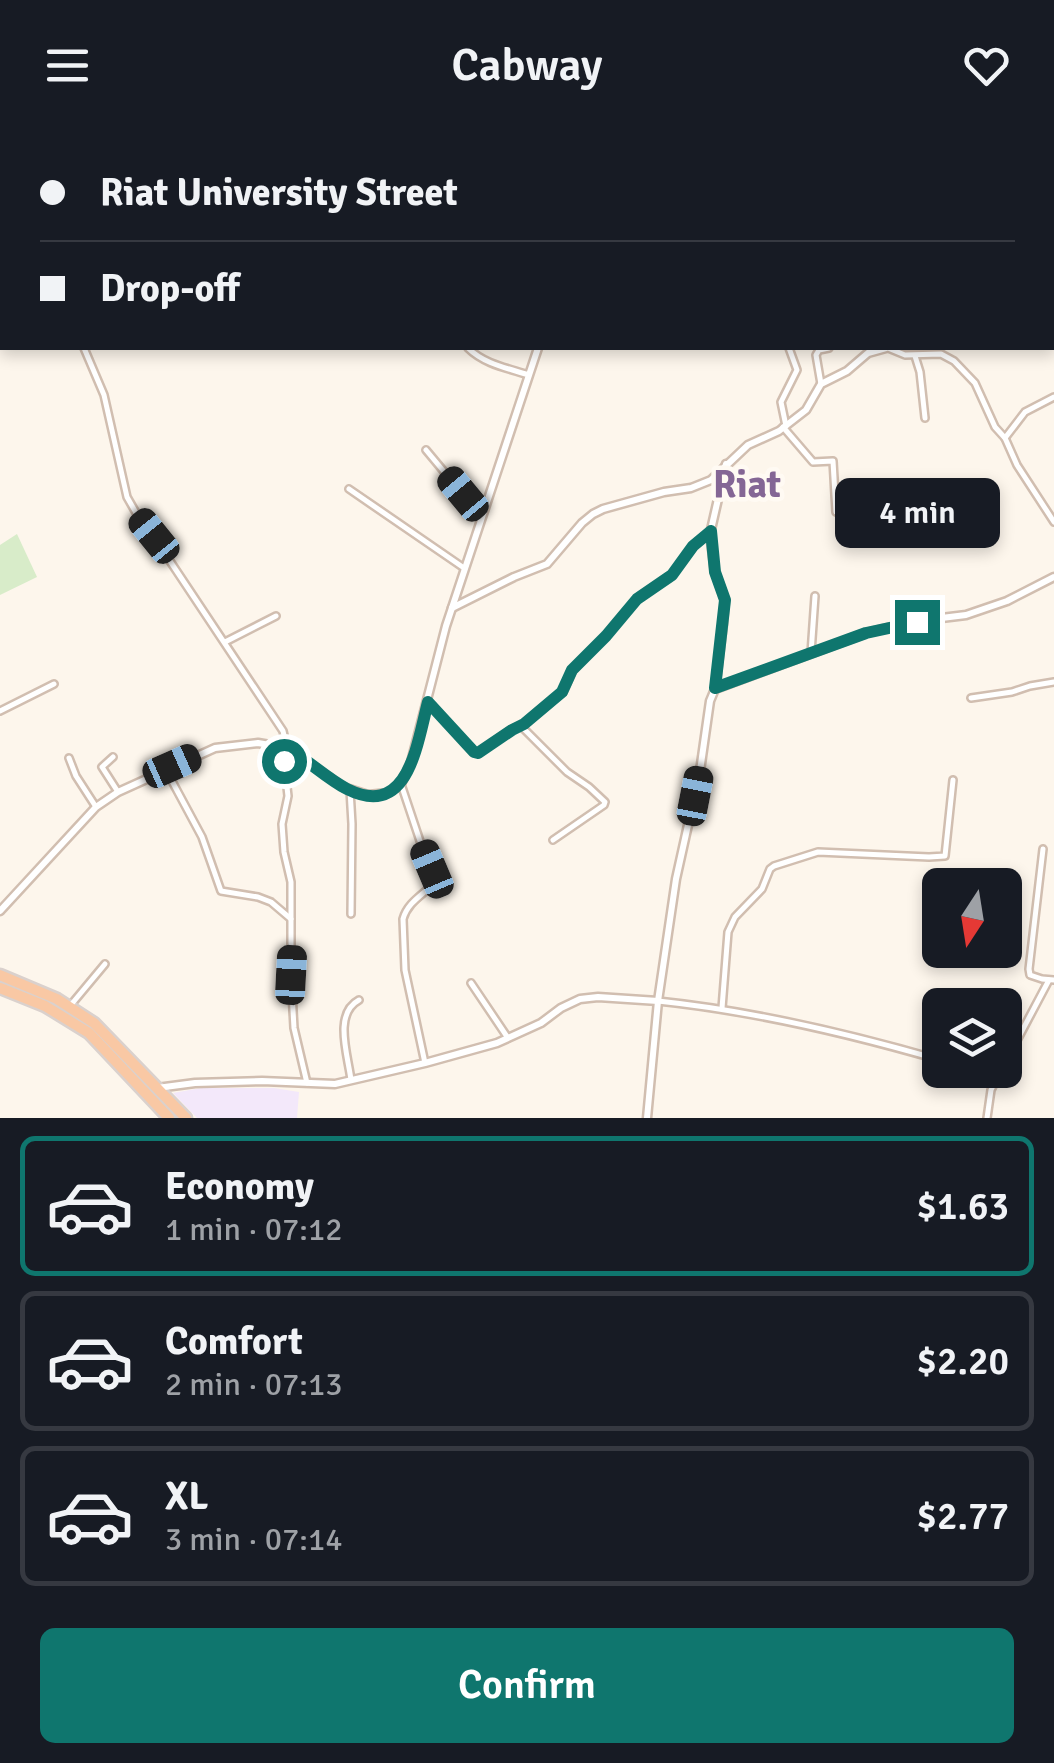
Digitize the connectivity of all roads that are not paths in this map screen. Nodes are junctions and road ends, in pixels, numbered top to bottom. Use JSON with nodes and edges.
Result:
{"nodes":[{"id":1,"x":85,"y":350,"type":"edge"},
{"id":2,"x":470,"y":350,"type":"edge"},
{"id":3,"x":537,"y":350,"type":"edge"},
{"id":4,"x":791,"y":350,"type":"edge"},
{"id":5,"x":819,"y":350,"type":"edge"},
{"id":6,"x":881,"y":350,"type":"edge"},
{"id":7,"x":892,"y":350,"type":"edge"},
{"id":8,"x":915,"y":356,"type":"junction"},
{"id":9,"x":528,"y":374,"type":"junction"},
{"id":10,"x":821,"y":384,"type":"junction"},
{"id":11,"x":1054,"y":397,"type":"edge"},
{"id":12,"x":926,"y":418,"type":"dead end"},
{"id":13,"x":784,"y":426,"type":"junction"},
{"id":14,"x":1005,"y":438,"type":"junction"},
{"id":15,"x":426,"y":450,"type":"dead end"},
{"id":16,"x":726,"y":464,"type":"junction"},
{"id":17,"x":349,"y":488,"type":"dead end"},
{"id":18,"x":836,"y":512,"type":"dead end"},
{"id":19,"x":481,"y":516,"type":"junction"},
{"id":20,"x":1054,"y":522,"type":"edge"},
{"id":21,"x":711,"y":531,"type":"junction"},
{"id":22,"x":464,"y":568,"type":"junction"},
{"id":23,"x":1054,"y":577,"type":"edge"},
{"id":24,"x":815,"y":596,"type":"dead end"},
{"id":25,"x":451,"y":609,"type":"junction"},
{"id":26,"x":276,"y":616,"type":"dead end"},
{"id":27,"x":224,"y":642,"type":"junction"},
{"id":28,"x":811,"y":653,"type":"junction"},
{"id":29,"x":1054,"y":682,"type":"edge"},
{"id":30,"x":54,"y":684,"type":"dead end"},
{"id":31,"x":715,"y":688,"type":"junction"},
{"id":32,"x":971,"y":698,"type":"dead end"},
{"id":33,"x":428,"y":702,"type":"junction"},
{"id":34,"x":0,"y":711,"type":"edge"},
{"id":35,"x":521,"y":726,"type":"junction"},
{"id":36,"x":287,"y":748,"type":"junction"},
{"id":37,"x":113,"y":757,"type":"dead end"},
{"id":38,"x":70,"y":758,"type":"dead end"},
{"id":39,"x":165,"y":769,"type":"junction"},
{"id":40,"x":952,"y":780,"type":"dead end"},
{"id":41,"x":401,"y":784,"type":"junction"},
{"id":42,"x":350,"y":790,"type":"junction"},
{"id":43,"x":118,"y":792,"type":"junction"},
{"id":44,"x":96,"y":806,"type":"junction"},
{"id":45,"x":553,"y":840,"type":"dead end"},
{"id":46,"x":1043,"y":849,"type":"dead end"},
{"id":47,"x":0,"y":912,"type":"edge"},
{"id":48,"x":351,"y":914,"type":"dead end"},
{"id":49,"x":292,"y":919,"type":"junction"},
{"id":50,"x":104,"y":964,"type":"dead end"},
{"id":51,"x":0,"y":975,"type":"edge"},
{"id":52,"x":1051,"y":980,"type":"edge"},
{"id":53,"x":471,"y":983,"type":"dead end"},
{"id":54,"x":0,"y":988,"type":"edge"},
{"id":55,"x":360,"y":1000,"type":"dead end"},
{"id":56,"x":658,"y":1000,"type":"junction"},
{"id":57,"x":70,"y":1006,"type":"junction"},
{"id":58,"x":722,"y":1008,"type":"junction"},
{"id":59,"x":1022,"y":1032,"type":"edge"},
{"id":60,"x":508,"y":1038,"type":"junction"},
{"id":61,"x":922,"y":1055,"type":"edge"},
{"id":62,"x":425,"y":1063,"type":"junction"},
{"id":63,"x":351,"y":1080,"type":"junction"},
{"id":64,"x":307,"y":1083,"type":"junction"},
{"id":65,"x":157,"y":1088,"type":"junction"},
{"id":66,"x":992,"y":1088,"type":"edge"},
{"id":67,"x":169,"y":1118,"type":"edge"},
{"id":68,"x":186,"y":1118,"type":"edge"},
{"id":69,"x":647,"y":1118,"type":"edge"},
{"id":70,"x":987,"y":1118,"type":"edge"}],
"edges":[{"from":1,"to":27,"type":"street"},
{"from":2,"to":9,"type":"street"},
{"from":3,"to":9,"type":"street"},
{"from":4,"to":13,"type":"street"},
{"from":5,"to":10,"type":"street"},
{"from":6,"to":10,"type":"street"},
{"from":7,"to":8,"type":"street"},
{"from":8,"to":12,"type":"street"},
{"from":8,"to":14,"type":"street"},
{"from":9,"to":19,"type":"street"},
{"from":10,"to":13,"type":"street"},
{"from":11,"to":14,"type":"street"},
{"from":13,"to":16,"type":"street"},
{"from":13,"to":18,"type":"street"},
{"from":14,"to":20,"type":"street"},
{"from":15,"to":19,"type":"street"},
{"from":16,"to":21,"type":"street"},
{"from":16,"to":25,"type":"street"},
{"from":17,"to":22,"type":"street"},
{"from":19,"to":22,"type":"street"},
{"from":21,"to":31,"type":"street"},
{"from":21,"to":35,"type":"street"},
{"from":22,"to":25,"type":"street"},
{"from":23,"to":28,"type":"street"},
{"from":24,"to":28,"type":"street"},
{"from":25,"to":33,"type":"street"},
{"from":26,"to":27,"type":"street"},
{"from":27,"to":36,"type":"street"},
{"from":28,"to":31,"type":"street"},
{"from":29,"to":32,"type":"street"},
{"from":30,"to":34,"type":"street"},
{"from":31,"to":56,"type":"street"},
{"from":33,"to":35,"type":"street"},
{"from":33,"to":41,"type":"street"},
{"from":35,"to":45,"type":"street"},
{"from":36,"to":39,"type":"street"},
{"from":36,"to":42,"type":"street"},
{"from":36,"to":49,"type":"street"},
{"from":37,"to":43,"type":"street"},
{"from":38,"to":44,"type":"street"},
{"from":39,"to":43,"type":"street"},
{"from":39,"to":49,"type":"street"},
{"from":40,"to":58,"type":"street"},
{"from":41,"to":42,"type":"street"},
{"from":41,"to":62,"type":"street"},
{"from":42,"to":48,"type":"street"},
{"from":43,"to":44,"type":"street"},
{"from":44,"to":47,"type":"street"},
{"from":46,"to":52,"type":"street"},
{"from":49,"to":64,"type":"street"},
{"from":50,"to":57,"type":"street"},
{"from":51,"to":57,"type":"highway"},
{"from":52,"to":59,"type":"street"},
{"from":53,"to":60,"type":"street"},
{"from":54,"to":67,"type":"highway"},
{"from":55,"to":63,"type":"street"},
{"from":56,"to":58,"type":"street"},
{"from":56,"to":60,"type":"street"},
{"from":56,"to":69,"type":"street"},
{"from":57,"to":65,"type":"highway"},
{"from":58,"to":61,"type":"street"},
{"from":60,"to":62,"type":"street"},
{"from":62,"to":63,"type":"street"},
{"from":63,"to":64,"type":"street"},
{"from":64,"to":65,"type":"street"},
{"from":65,"to":68,"type":"highway"},
{"from":66,"to":70,"type":"street"}]}
